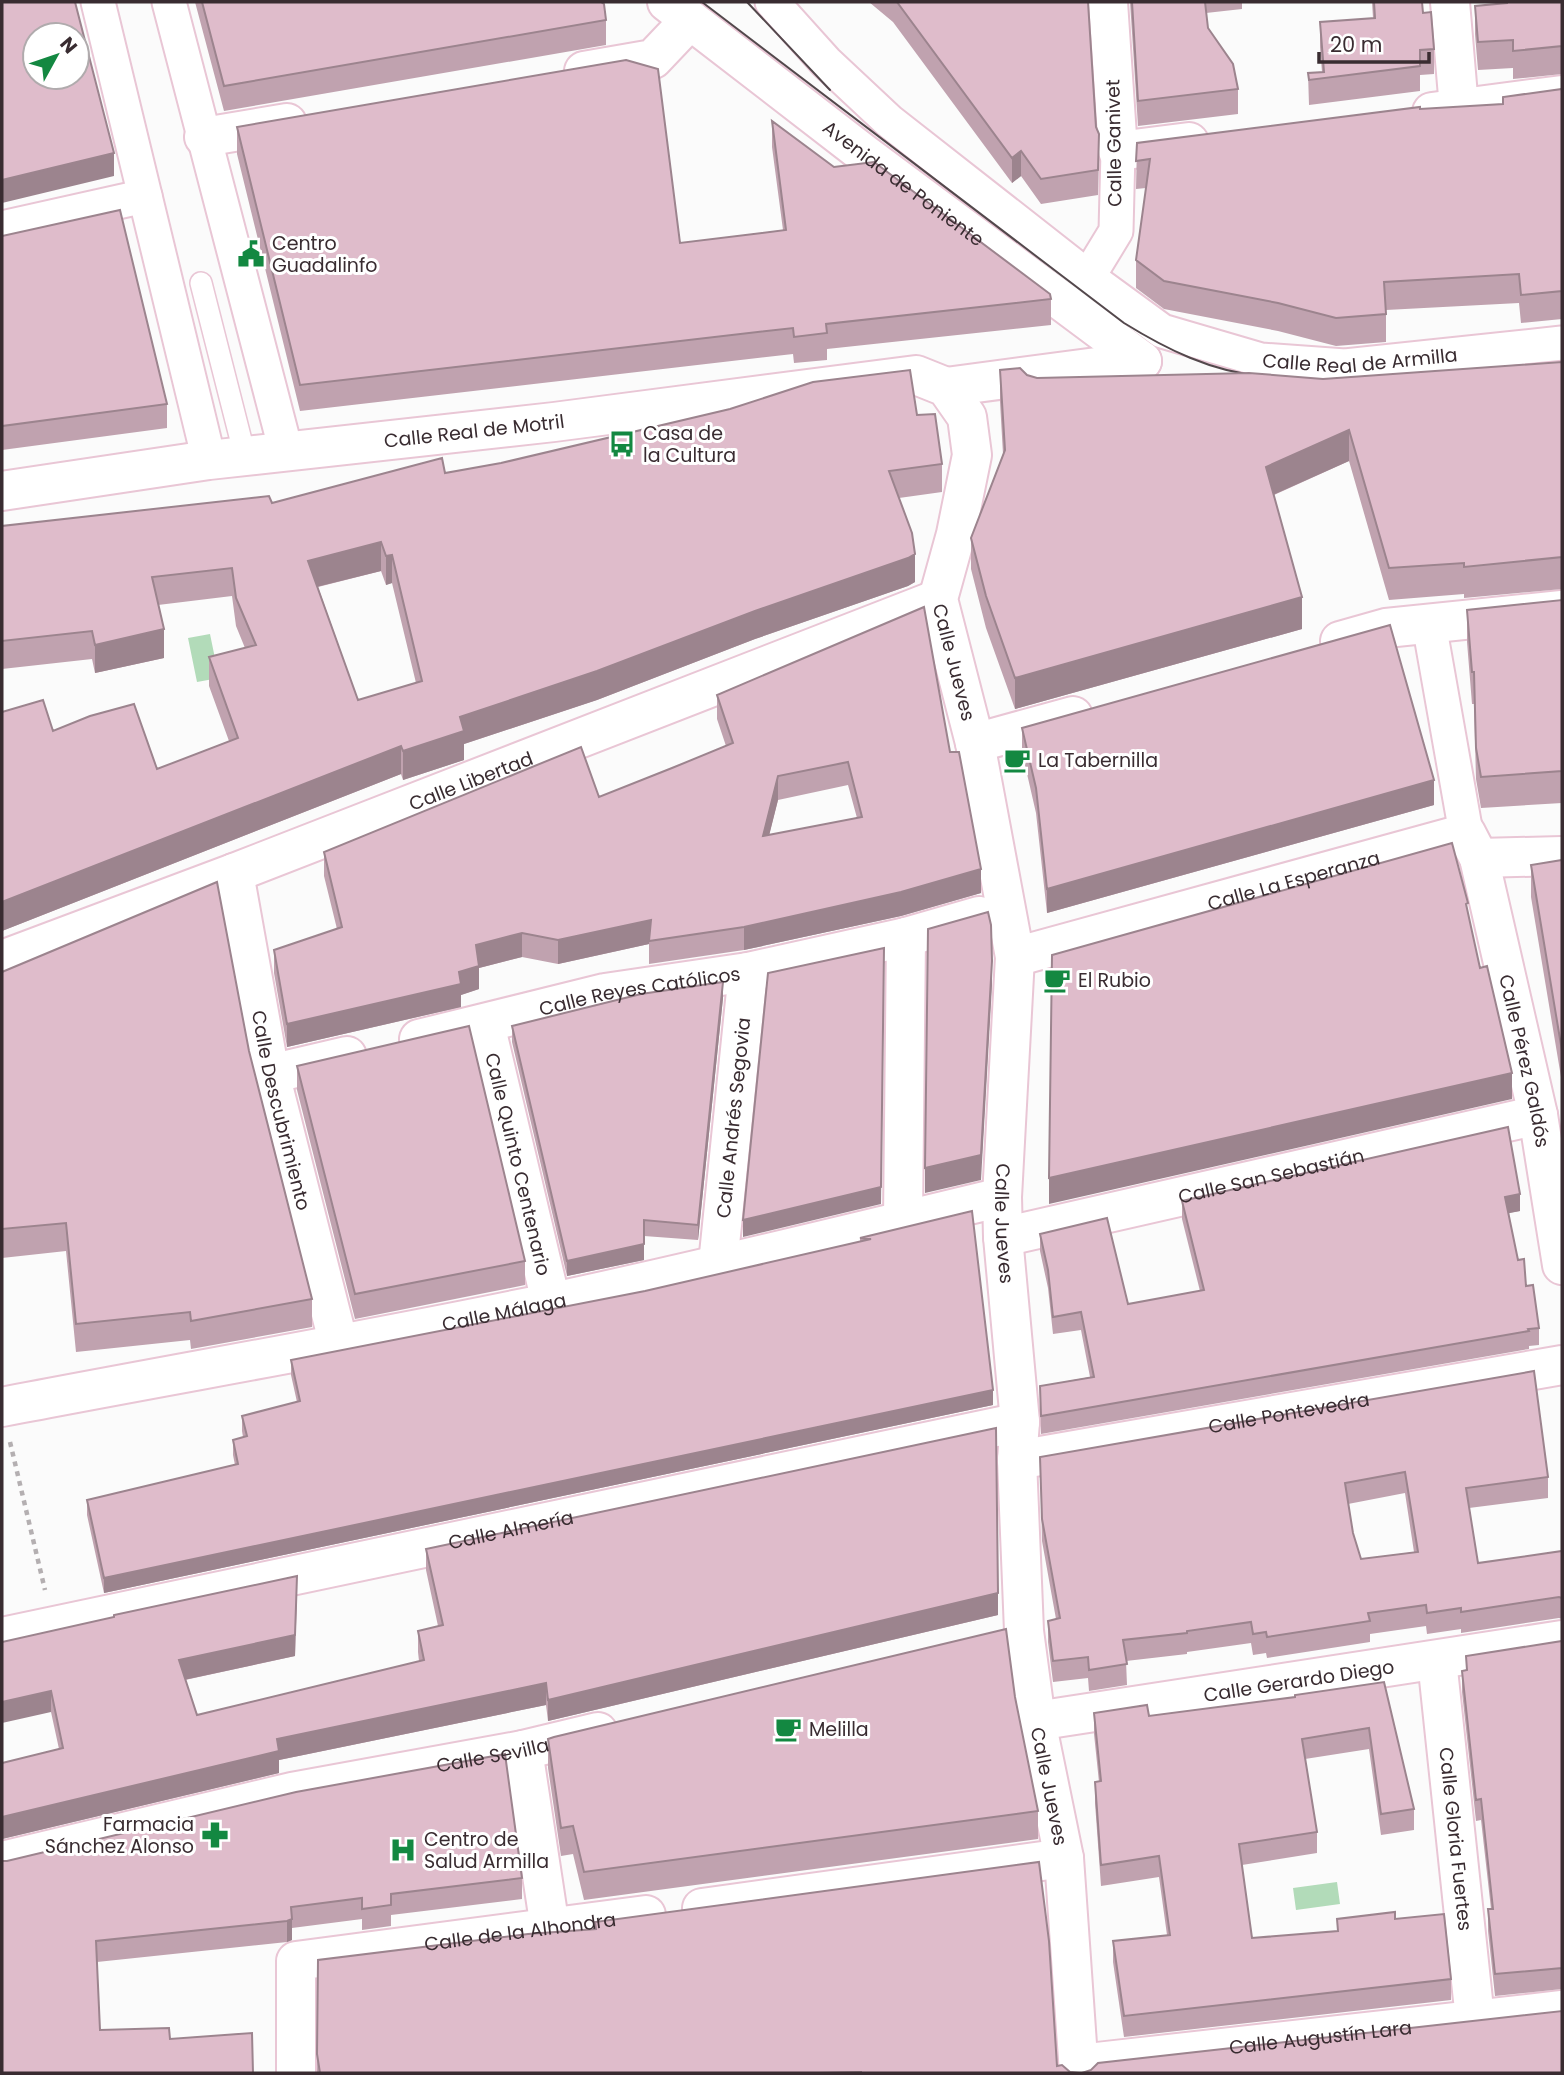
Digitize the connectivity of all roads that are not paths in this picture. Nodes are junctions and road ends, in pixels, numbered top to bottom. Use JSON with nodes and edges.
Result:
{"nodes":[{"id":1,"x":97,"y":2,"type":"edge"},
{"id":2,"x":169,"y":2,"type":"edge"},
{"id":3,"x":772,"y":2,"type":"edge"},
{"id":4,"x":1108,"y":2,"type":"edge"},
{"id":5,"x":1450,"y":2,"type":"edge"},
{"id":6,"x":678,"y":11,"type":"edge"},
{"id":7,"x":547,"y":78,"type":"edge"},
{"id":8,"x":1562,"y":94,"type":"edge"},
{"id":9,"x":1459,"y":108,"type":"junction"},
{"id":10,"x":1405,"y":115,"type":"edge"},
{"id":11,"x":319,"y":117,"type":"edge"},
{"id":12,"x":204,"y":137,"type":"junction"},
{"id":13,"x":1227,"y":137,"type":"edge"},
{"id":14,"x":1118,"y":151,"type":"junction"},
{"id":15,"x":145,"y":197,"type":"junction"},
{"id":16,"x":2,"y":228,"type":"edge"},
{"id":17,"x":1088,"y":277,"type":"junction"},
{"id":18,"x":201,"y":283,"type":"dead end"},
{"id":19,"x":1562,"y":343,"type":"edge"},
{"id":20,"x":1155,"y":359,"type":"junction"},
{"id":21,"x":1549,"y":375,"type":"edge"},
{"id":22,"x":1236,"y":385,"type":"edge"},
{"id":23,"x":946,"y":387,"type":"junction"},
{"id":24,"x":987,"y":391,"type":"dead end"},
{"id":25,"x":286,"y":452,"type":"junction"},
{"id":26,"x":227,"y":458,"type":"junction"},
{"id":27,"x":2,"y":491,"type":"edge"},
{"id":28,"x":938,"y":599,"type":"junction"},
{"id":29,"x":1562,"y":610,"type":"edge"},
{"id":30,"x":1429,"y":624,"type":"junction"},
{"id":31,"x":1307,"y":650,"type":"edge"},
{"id":32,"x":1108,"y":706,"type":"edge"},
{"id":33,"x":975,"y":743,"type":"junction"},
{"id":34,"x":1472,"y":846,"type":"junction"},
{"id":35,"x":1562,"y":856,"type":"edge"},
{"id":36,"x":234,"y":873,"type":"junction"},
{"id":37,"x":1008,"y":908,"type":"junction"},
{"id":38,"x":906,"y":937,"type":"junction"},
{"id":39,"x":1015,"y":957,"type":"junction"},
{"id":40,"x":2,"y":960,"type":"edge"},
{"id":41,"x":748,"y":972,"type":"junction"},
{"id":42,"x":485,"y":1024,"type":"junction"},
{"id":43,"x":270,"y":1074,"type":"junction"},
{"id":44,"x":1538,"y":1115,"type":"junction"},
{"id":45,"x":1002,"y":1197,"type":"junction"},
{"id":46,"x":904,"y":1220,"type":"junction"},
{"id":47,"x":1003,"y":1237,"type":"junction"},
{"id":48,"x":718,"y":1264,"type":"junction"},
{"id":49,"x":1562,"y":1265,"type":"edge"},
{"id":50,"x":551,"y":1302,"type":"junction"},
{"id":51,"x":339,"y":1345,"type":"junction"},
{"id":52,"x":1562,"y":1365,"type":"edge"},
{"id":53,"x":2,"y":1403,"type":"edge"},
{"id":54,"x":1020,"y":1422,"type":"junction"},
{"id":55,"x":1017,"y":1460,"type":"junction"},
{"id":56,"x":2,"y":1637,"type":"edge"},
{"id":57,"x":1562,"y":1640,"type":"edge"},
{"id":58,"x":1437,"y":1660,"type":"junction"},
{"id":59,"x":1036,"y":1721,"type":"junction"},
{"id":60,"x":631,"y":1724,"type":"edge"},
{"id":61,"x":523,"y":1750,"type":"junction"},
{"id":62,"x":1064,"y":1858,"type":"junction"},
{"id":63,"x":2,"y":1861,"type":"edge"},
{"id":64,"x":550,"y":1928,"type":"junction"},
{"id":65,"x":1562,"y":2010,"type":"edge"},
{"id":66,"x":1475,"y":2019,"type":"junction"},
{"id":67,"x":1079,"y":2068,"type":"edge"},
{"id":68,"x":296,"y":2073,"type":"edge"}],
"edges":[{"from":1,"to":15,"type":"street"},
{"from":2,"to":12,"type":"street"},
{"from":3,"to":17,"type":"street","name":"Avenida de Poniente"},
{"from":4,"to":14,"type":"street","name":"Calle Ganivet"},
{"from":5,"to":9,"type":"street"},
{"from":6,"to":7,"type":"street"},
{"from":6,"to":20,"type":"street","name":"Avenida de Poniente"},
{"from":8,"to":9,"type":"street"},
{"from":9,"to":10,"type":"street"},
{"from":11,"to":12,"type":"street"},
{"from":12,"to":25,"type":"street"},
{"from":13,"to":14,"type":"street"},
{"from":14,"to":17,"type":"street","name":"Calle Ganivet"},
{"from":15,"to":16,"type":"street"},
{"from":15,"to":26,"type":"street"},
{"from":17,"to":20,"type":"street","name":"Avenida de Poniente"},
{"from":18,"to":26,"type":"lane"},
{"from":19,"to":20,"type":"street","name":"Calle Real de Armilla"},
{"from":20,"to":23,"type":"street","name":"Calle Real de Armilla"},
{"from":20,"to":24,"type":"street","name":"Calle Real de Armilla"},
{"from":21,"to":22,"type":"street","name":"Calle Real de Armilla"},
{"from":23,"to":25,"type":"street","name":"Calle Real de Motril"},
{"from":23,"to":28,"type":"street","name":"Calle Jueves"},
{"from":25,"to":26,"type":"street","name":"Calle Real de Motril"},
{"from":26,"to":27,"type":"street","name":"Calle Real de Motril"},
{"from":28,"to":33,"type":"street","name":"Calle Jueves"},
{"from":28,"to":36,"type":"street","name":"Calle Libertad"},
{"from":29,"to":30,"type":"street"},
{"from":30,"to":31,"type":"street"},
{"from":30,"to":34,"type":"street"},
{"from":32,"to":33,"type":"street"},
{"from":33,"to":37,"type":"street","name":"Calle Jueves"},
{"from":34,"to":35,"type":"street","name":"Calle La Esperanza"},
{"from":34,"to":39,"type":"street","name":"Calle La Esperanza"},
{"from":34,"to":44,"type":"street","name":"Calle Pérez Galdós"},
{"from":36,"to":40,"type":"street","name":"Calle Libertad"},
{"from":36,"to":43,"type":"street","name":"Calle Descubrimiento"},
{"from":37,"to":38,"type":"street","name":"Calle Reyes Católicos"},
{"from":37,"to":39,"type":"street","name":"Calle Jueves"},
{"from":38,"to":41,"type":"street","name":"Calle Reyes Católicos"},
{"from":38,"to":46,"type":"street"},
{"from":39,"to":45,"type":"street","name":"Calle Jueves"},
{"from":41,"to":42,"type":"street","name":"Calle Reyes Católicos"},
{"from":41,"to":48,"type":"street","name":"Calle Andrés Segovia"},
{"from":42,"to":43,"type":"street","name":"Calle Reyes Católicos"},
{"from":42,"to":50,"type":"street","name":"Calle Quinto Centenario"},
{"from":43,"to":51,"type":"street","name":"Calle Descubrimiento"},
{"from":44,"to":47,"type":"street","name":"Calle San Sebastián"},
{"from":44,"to":49,"type":"street","name":"Calle Pérez Galdós"},
{"from":45,"to":46,"type":"street","name":"Calle Málaga"},
{"from":45,"to":47,"type":"street","name":"Calle Jueves"},
{"from":46,"to":48,"type":"street","name":"Calle Málaga"},
{"from":47,"to":54,"type":"street","name":"Calle Jueves"},
{"from":48,"to":50,"type":"street","name":"Calle Málaga"},
{"from":50,"to":51,"type":"street","name":"Calle Málaga"},
{"from":51,"to":53,"type":"street","name":"Calle Málaga"},
{"from":52,"to":55,"type":"street","name":"Calle Pontevedra"},
{"from":54,"to":55,"type":"street","name":"Calle Jueves"},
{"from":54,"to":56,"type":"street","name":"Calle Almería"},
{"from":55,"to":59,"type":"street","name":"Calle Jueves"},
{"from":57,"to":58,"type":"street","name":"Calle Gerardo Diego"},
{"from":58,"to":59,"type":"street","name":"Calle Gerardo Diego"},
{"from":58,"to":66,"type":"street","name":"Calle Gloria Fuertes"},
{"from":59,"to":62,"type":"street","name":"Calle Jueves"},
{"from":60,"to":61,"type":"street","name":"Calle Sevilla"},
{"from":61,"to":63,"type":"street","name":"Calle Sevilla"},
{"from":61,"to":64,"type":"street"},
{"from":62,"to":64,"type":"street","name":"Calle de la Alhondra"},
{"from":62,"to":67,"type":"street","name":"Calle Jueves"},
{"from":64,"to":68,"type":"street","name":"Calle de la Alhondra"},
{"from":65,"to":66,"type":"street","name":"Calle Augustín Lara"},
{"from":66,"to":67,"type":"street","name":"Calle Augustín Lara"}]}
